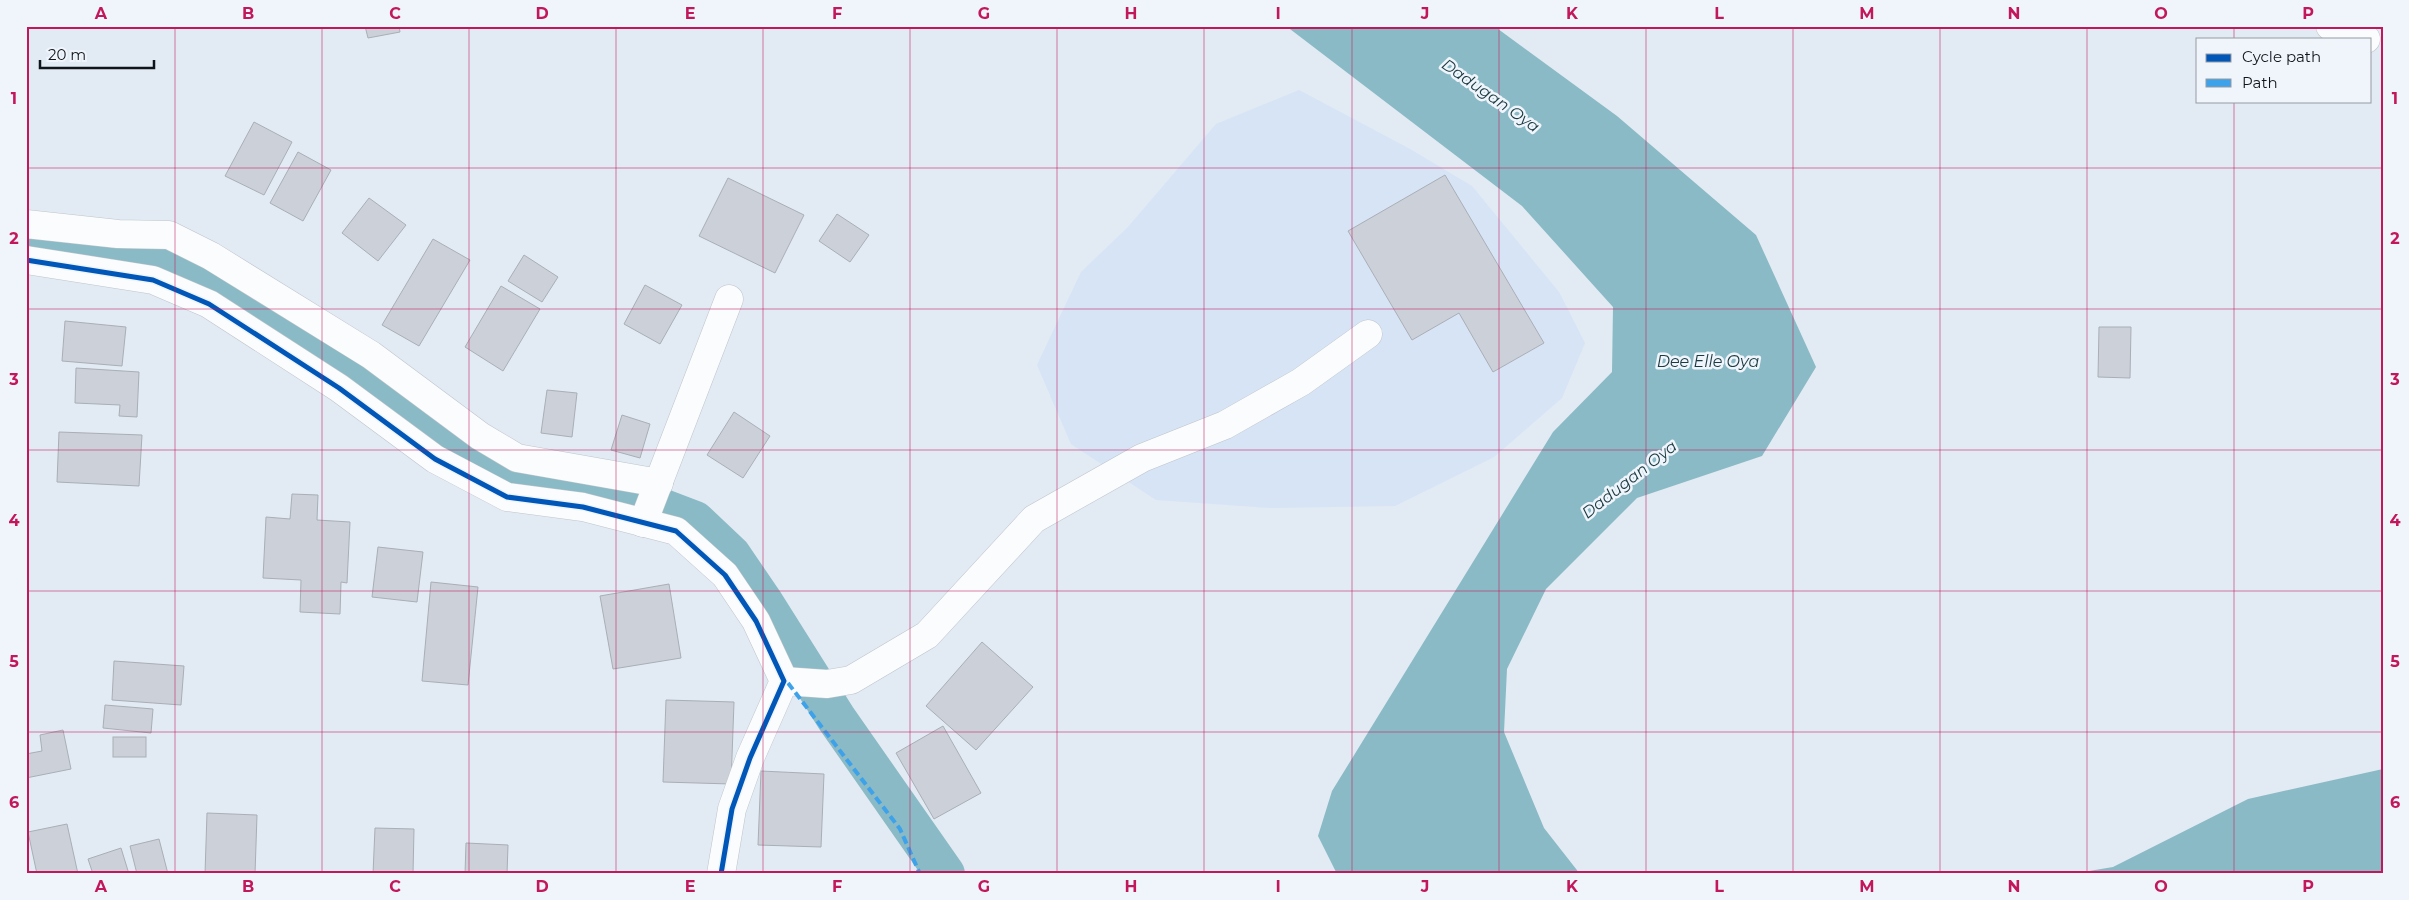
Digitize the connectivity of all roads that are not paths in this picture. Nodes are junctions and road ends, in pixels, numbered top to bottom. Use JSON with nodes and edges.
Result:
{"nodes":[{"id":1,"x":2330,"y":26,"type":"edge"},
{"id":2,"x":2363,"y":38,"type":"edge"},
{"id":3,"x":26,"y":224,"type":"edge"},
{"id":4,"x":26,"y":260,"type":"edge"},
{"id":5,"x":729,"y":300,"type":"dead end"},
{"id":6,"x":1368,"y":334,"type":"dead end"},
{"id":7,"x":659,"y":483,"type":"junction"},
{"id":8,"x":643,"y":523,"type":"junction"},
{"id":9,"x":784,"y":681,"type":"junction"},
{"id":10,"x":721,"y":874,"type":"edge"}],
"edges":[{"from":1,"to":2,"type":"street"},
{"from":3,"to":7,"type":"street"},
{"from":4,"to":8,"type":"street"},
{"from":5,"to":7,"type":"street"},
{"from":6,"to":9,"type":"street"},
{"from":7,"to":8,"type":"street"},
{"from":8,"to":9,"type":"street"},
{"from":9,"to":10,"type":"street"}]}
